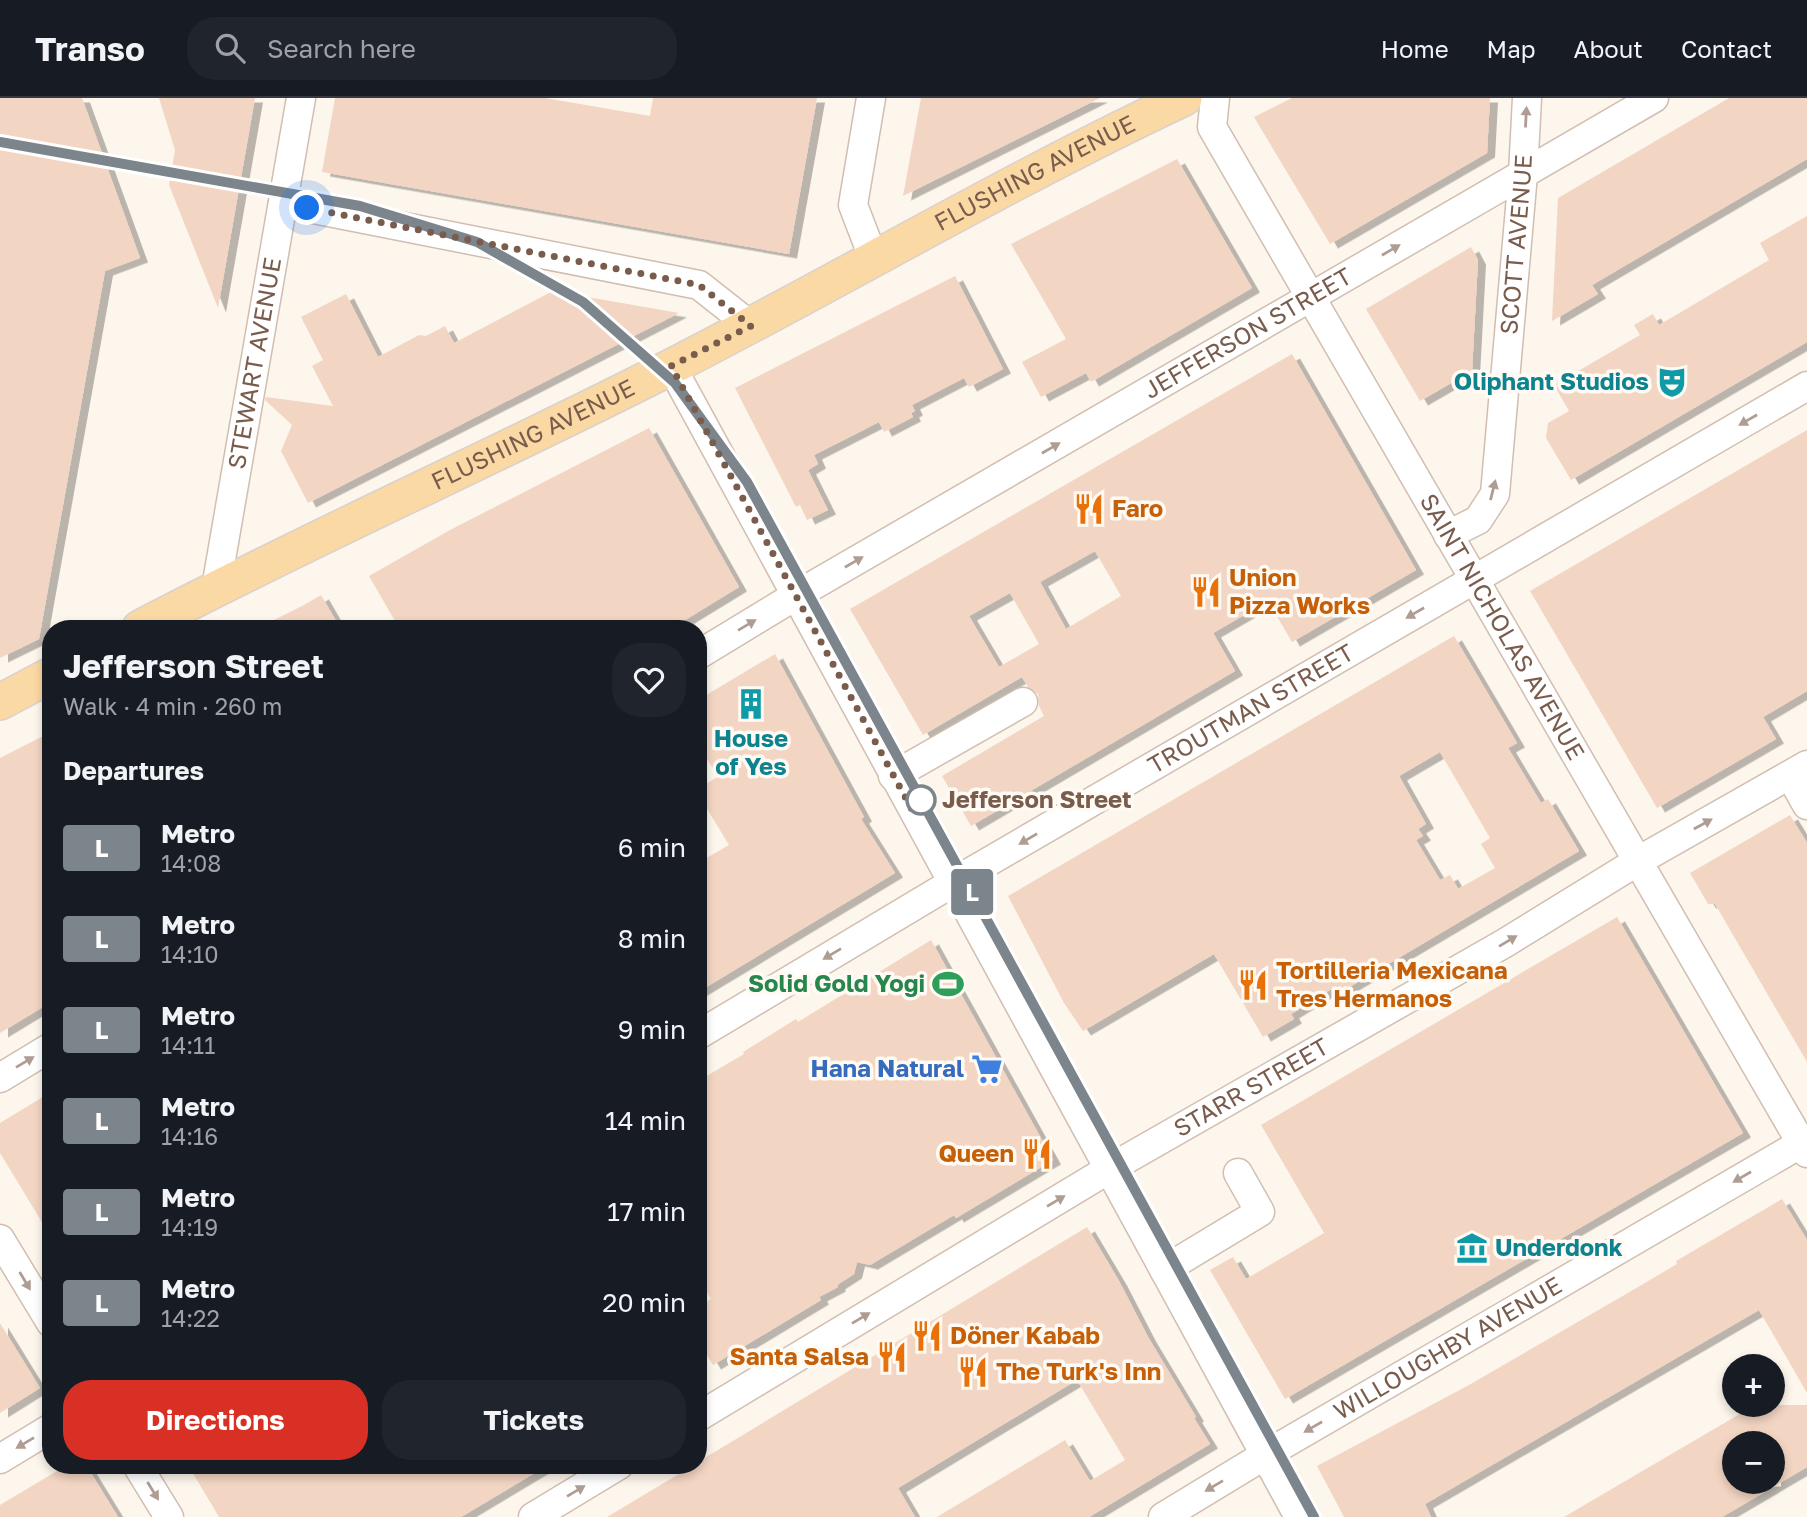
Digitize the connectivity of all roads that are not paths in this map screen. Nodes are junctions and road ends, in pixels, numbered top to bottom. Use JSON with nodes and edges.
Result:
{"nodes":[{"id":1,"x":301,"y":98,"type":"edge"},
{"id":2,"x":871,"y":98,"type":"edge"},
{"id":3,"x":1184,"y":98,"type":"edge"},
{"id":4,"x":1215,"y":98,"type":"edge"},
{"id":5,"x":1527,"y":98,"type":"edge"},
{"id":6,"x":1654,"y":98,"type":"edge"},
{"id":7,"x":1523,"y":174,"type":"junction"},
{"id":8,"x":283,"y":203,"type":"junction"},
{"id":9,"x":873,"y":257,"type":"junction"},
{"id":10,"x":1311,"y":297,"type":"junction"},
{"id":11,"x":751,"y":326,"type":"junction"},
{"id":12,"x":671,"y":366,"type":"junction"},
{"id":13,"x":1807,"y":386,"type":"edge"},
{"id":14,"x":1448,"y":535,"type":"junction"},
{"id":15,"x":1474,"y":579,"type":"junction"},
{"id":16,"x":216,"y":588,"type":"junction"},
{"id":17,"x":795,"y":596,"type":"junction"},
{"id":18,"x":155,"y":620,"type":"edge"},
{"id":19,"x":707,"y":650,"type":"edge"},
{"id":20,"x":42,"y":680,"type":"edge"},
{"id":21,"x":0,"y":702,"type":"edge"},
{"id":22,"x":1023,"y":702,"type":"dead end"},
{"id":23,"x":1798,"y":770,"type":"edge"},
{"id":24,"x":893,"y":776,"type":"junction"},
{"id":25,"x":1807,"y":805,"type":"edge"},
{"id":26,"x":1638,"y":861,"type":"junction"},
{"id":27,"x":952,"y":883,"type":"junction"},
{"id":28,"x":707,"y":1030,"type":"edge"},
{"id":29,"x":42,"y":1052,"type":"edge"},
{"id":30,"x":0,"y":1078,"type":"edge"},
{"id":31,"x":1805,"y":1145,"type":"edge"},
{"id":32,"x":1109,"y":1168,"type":"junction"},
{"id":33,"x":1238,"y":1173,"type":"dead end"},
{"id":34,"x":0,"y":1240,"type":"edge"},
{"id":35,"x":1164,"y":1270,"type":"junction"},
{"id":36,"x":42,"y":1308,"type":"edge"},
{"id":37,"x":707,"y":1412,"type":"edge"},
{"id":38,"x":42,"y":1433,"type":"edge"},
{"id":39,"x":1265,"y":1455,"type":"junction"},
{"id":40,"x":0,"y":1459,"type":"edge"},
{"id":41,"x":143,"y":1474,"type":"edge"},
{"id":42,"x":604,"y":1474,"type":"edge"},
{"id":43,"x":169,"y":1517,"type":"edge"},
{"id":44,"x":533,"y":1517,"type":"edge"},
{"id":45,"x":1163,"y":1517,"type":"edge"},
{"id":46,"x":1299,"y":1517,"type":"edge"}],
"edges":[{"from":1,"to":8,"type":"street","name":"STEWART AVENUE"},
{"from":2,"to":9,"type":"street"},
{"from":3,"to":9,"type":"main road","name":"FLUSHING AVENUE"},
{"from":4,"to":10,"type":"street","name":"SAINT NICHOLAS AVENUE"},
{"from":7,"to":5,"type":"street","name":"SCOTT AVENUE","one_way":true},
{"from":6,"to":7,"type":"street","name":"JEFFERSON STREET"},
{"from":10,"to":7,"type":"street","name":"JEFFERSON STREET","one_way":true},
{"from":14,"to":7,"type":"street","name":"SCOTT AVENUE","one_way":true},
{"from":8,"to":11,"type":"street"},
{"from":8,"to":16,"type":"street","name":"STEWART AVENUE"},
{"from":9,"to":11,"type":"main road","name":"FLUSHING AVENUE"},
{"from":10,"to":14,"type":"street","name":"SAINT NICHOLAS AVENUE"},
{"from":17,"to":10,"type":"street","name":"JEFFERSON STREET","one_way":true},
{"from":11,"to":12,"type":"main road","name":"FLUSHING AVENUE"},
{"from":12,"to":16,"type":"main road","name":"FLUSHING AVENUE"},
{"from":12,"to":17,"type":"street"},
{"from":13,"to":15,"type":"street","name":"TROUTMAN STREET","one_way":true},
{"from":14,"to":15,"type":"street","name":"SAINT NICHOLAS AVENUE"},
{"from":15,"to":26,"type":"street","name":"SAINT NICHOLAS AVENUE"},
{"from":15,"to":27,"type":"street","name":"TROUTMAN STREET","one_way":true},
{"from":16,"to":18,"type":"main road","name":"FLUSHING AVENUE"},
{"from":19,"to":17,"type":"street","name":"JEFFERSON STREET","one_way":true},
{"from":17,"to":24,"type":"street"},
{"from":20,"to":21,"type":"main road"},
{"from":22,"to":24,"type":"street"},
{"from":23,"to":25,"type":"street"},
{"from":26,"to":23,"type":"street","name":"STARR STREET","one_way":true},
{"from":24,"to":27,"type":"street"},
{"from":26,"to":31,"type":"street","name":"SAINT NICHOLAS AVENUE"},
{"from":32,"to":26,"type":"street","name":"STARR STREET","one_way":true},
{"from":27,"to":28,"type":"street","name":"TROUTMAN STREET","one_way":true},
{"from":27,"to":32,"type":"street"},
{"from":30,"to":29,"type":"street","one_way":true},
{"from":31,"to":39,"type":"street","name":"WILLOUGHBY AVENUE","one_way":true},
{"from":32,"to":35,"type":"street"},
{"from":37,"to":32,"type":"street","name":"STARR STREET","one_way":true},
{"from":33,"to":35,"type":"street"},
{"from":34,"to":36,"type":"street","one_way":true},
{"from":35,"to":39,"type":"street"},
{"from":38,"to":40,"type":"street","one_way":true},
{"from":39,"to":45,"type":"street","name":"WILLOUGHBY AVENUE","one_way":true},
{"from":39,"to":46,"type":"street"},
{"from":41,"to":43,"type":"street","one_way":true},
{"from":44,"to":42,"type":"street","one_way":true}]}
